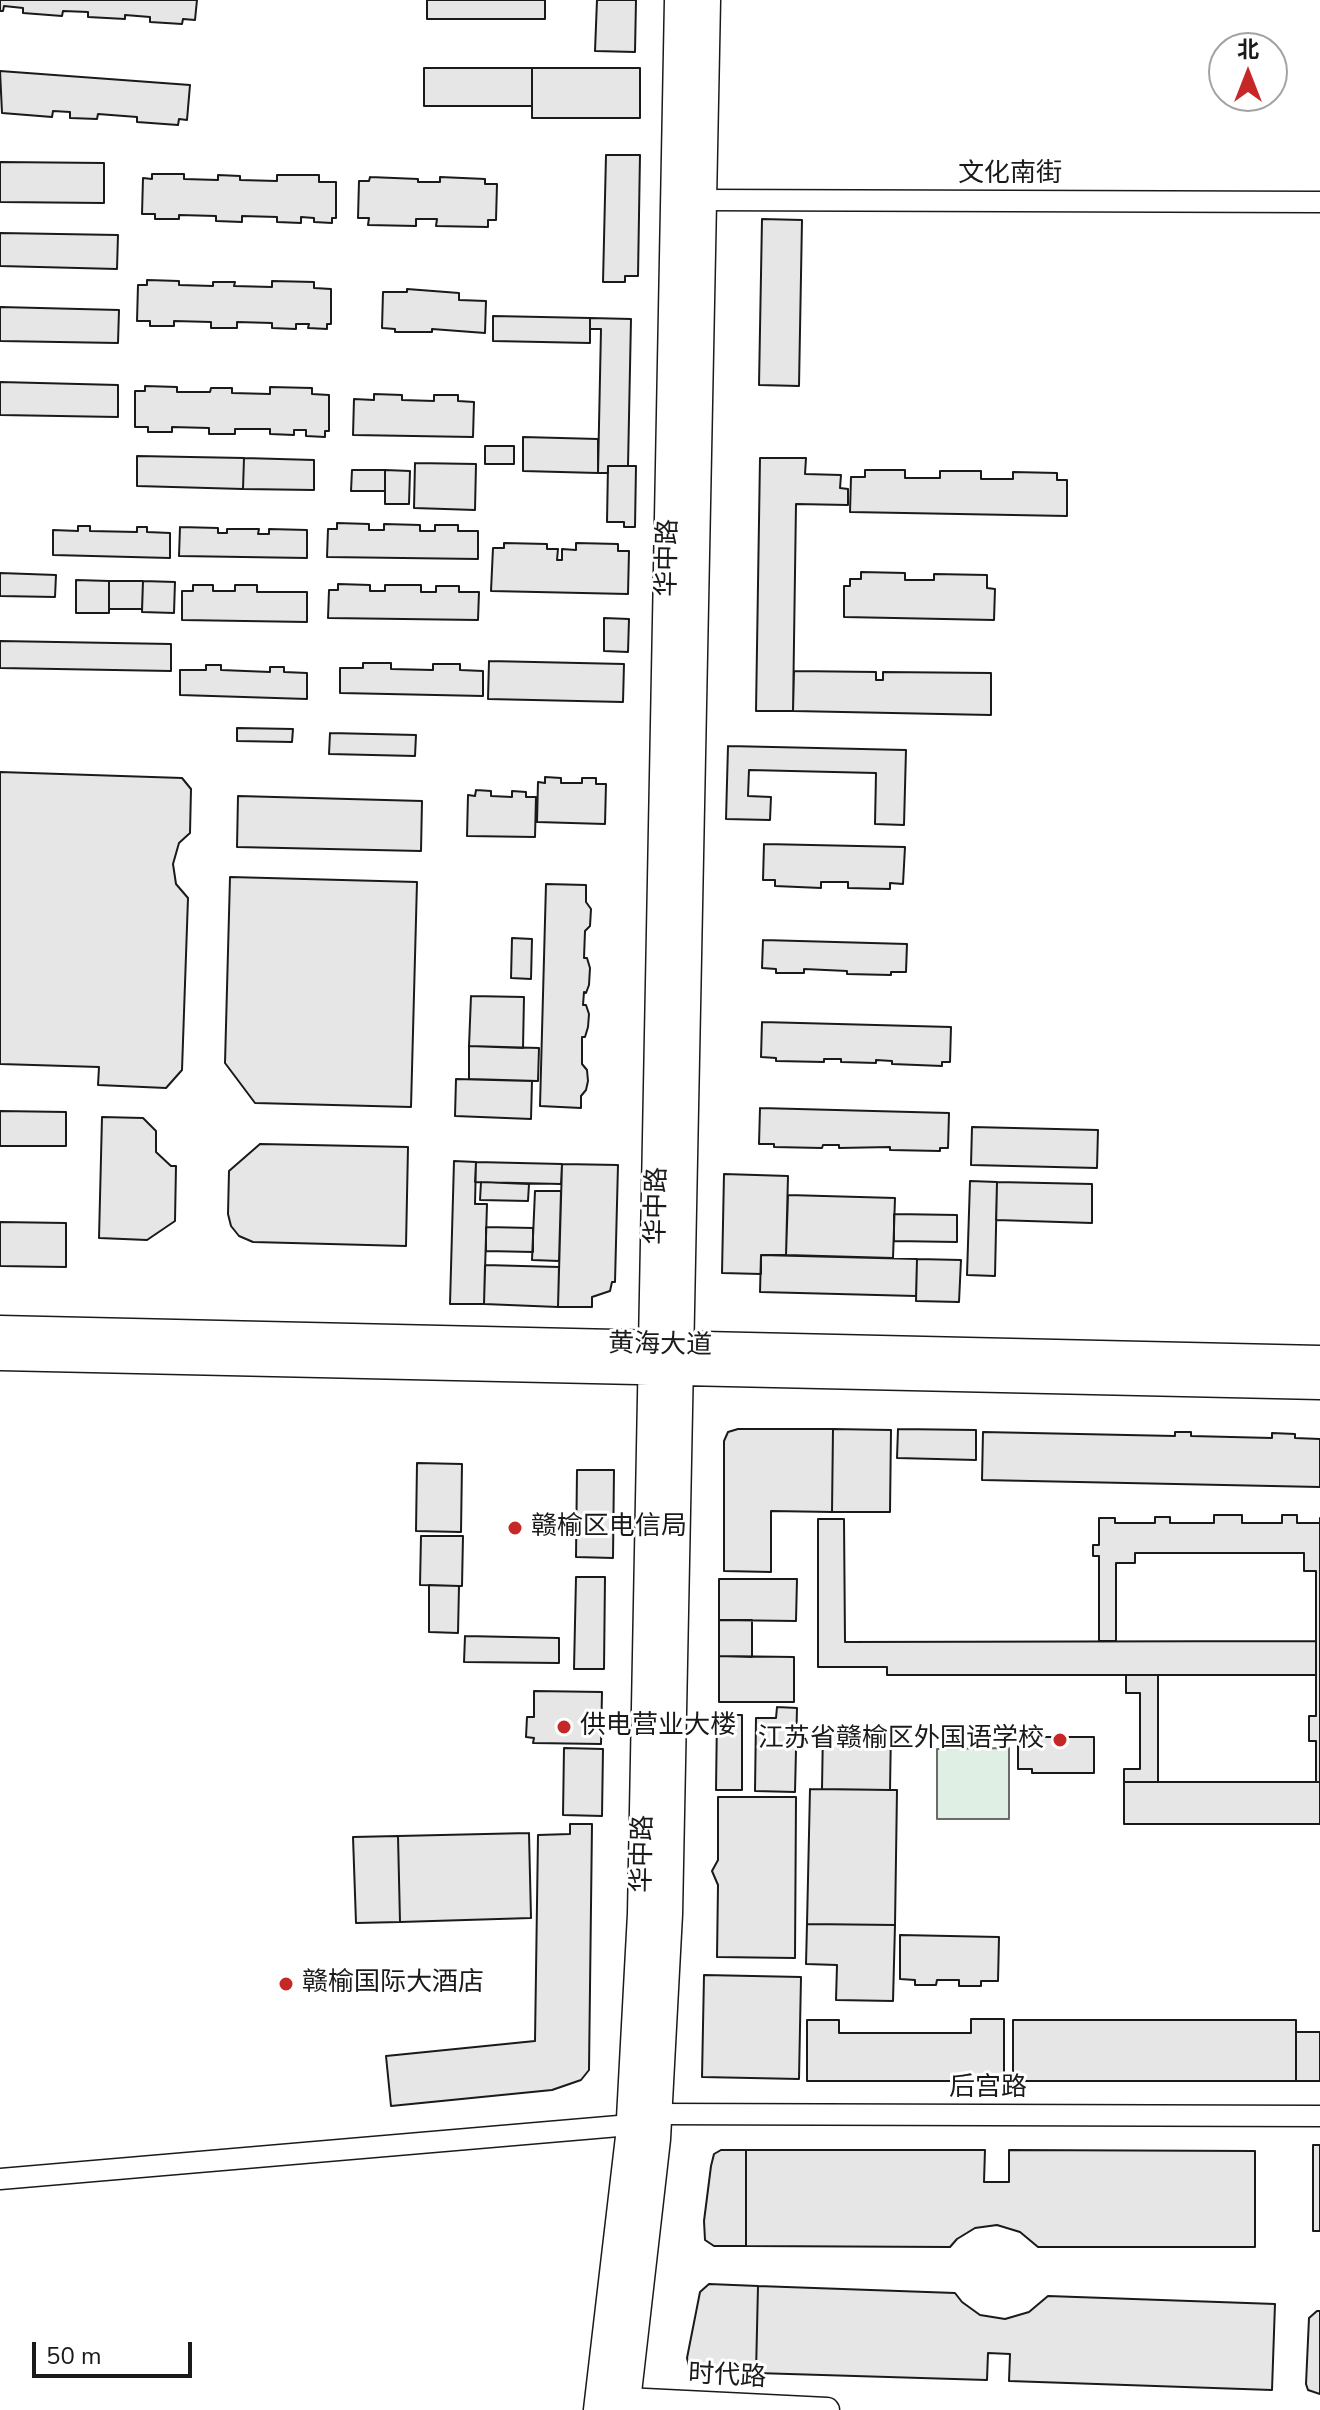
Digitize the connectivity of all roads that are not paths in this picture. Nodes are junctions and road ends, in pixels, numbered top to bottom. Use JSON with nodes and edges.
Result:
{"nodes":[{"id":1,"x":680,"y":0,"type":"edge"},
{"id":2,"x":705,"y":0,"type":"edge"},
{"id":3,"x":701,"y":200,"type":"junction"},
{"id":4,"x":1320,"y":202,"type":"edge"},
{"id":5,"x":0,"y":1331,"type":"edge"},
{"id":6,"x":0,"y":1355,"type":"edge"},
{"id":7,"x":667,"y":1358,"type":"junction"},
{"id":8,"x":1320,"y":1361,"type":"edge"},
{"id":9,"x":1320,"y":1384,"type":"edge"},
{"id":10,"x":1320,"y":2116,"type":"edge"},
{"id":11,"x":648,"y":2120,"type":"junction"},
{"id":12,"x":0,"y":2179,"type":"edge"},
{"id":13,"x":616,"y":2407,"type":"edge"},
{"id":14,"x":827,"y":2410,"type":"edge"}],
"edges":[{"from":1,"to":7,"type":"main road","name":"华中路"},
{"from":2,"to":3,"type":"main road","name":"华中路"},
{"from":3,"to":4,"type":"street","name":"文化南街"},
{"from":3,"to":7,"type":"main road","name":"华中路"},
{"from":5,"to":7,"type":"main road","name":"黄海大道"},
{"from":6,"to":7,"type":"main road","name":"黄海大道"},
{"from":7,"to":8,"type":"main road","name":"黄海大道"},
{"from":7,"to":9,"type":"main road","name":"黄海大道"},
{"from":7,"to":11,"type":"main road","name":"华中路"},
{"from":10,"to":11,"type":"street","name":"后宫路"},
{"from":11,"to":12,"type":"street","name":"后宫路"},
{"from":11,"to":13,"type":"main road","name":"华中路"},
{"from":13,"to":14,"type":"street","name":"时代路"}]}
